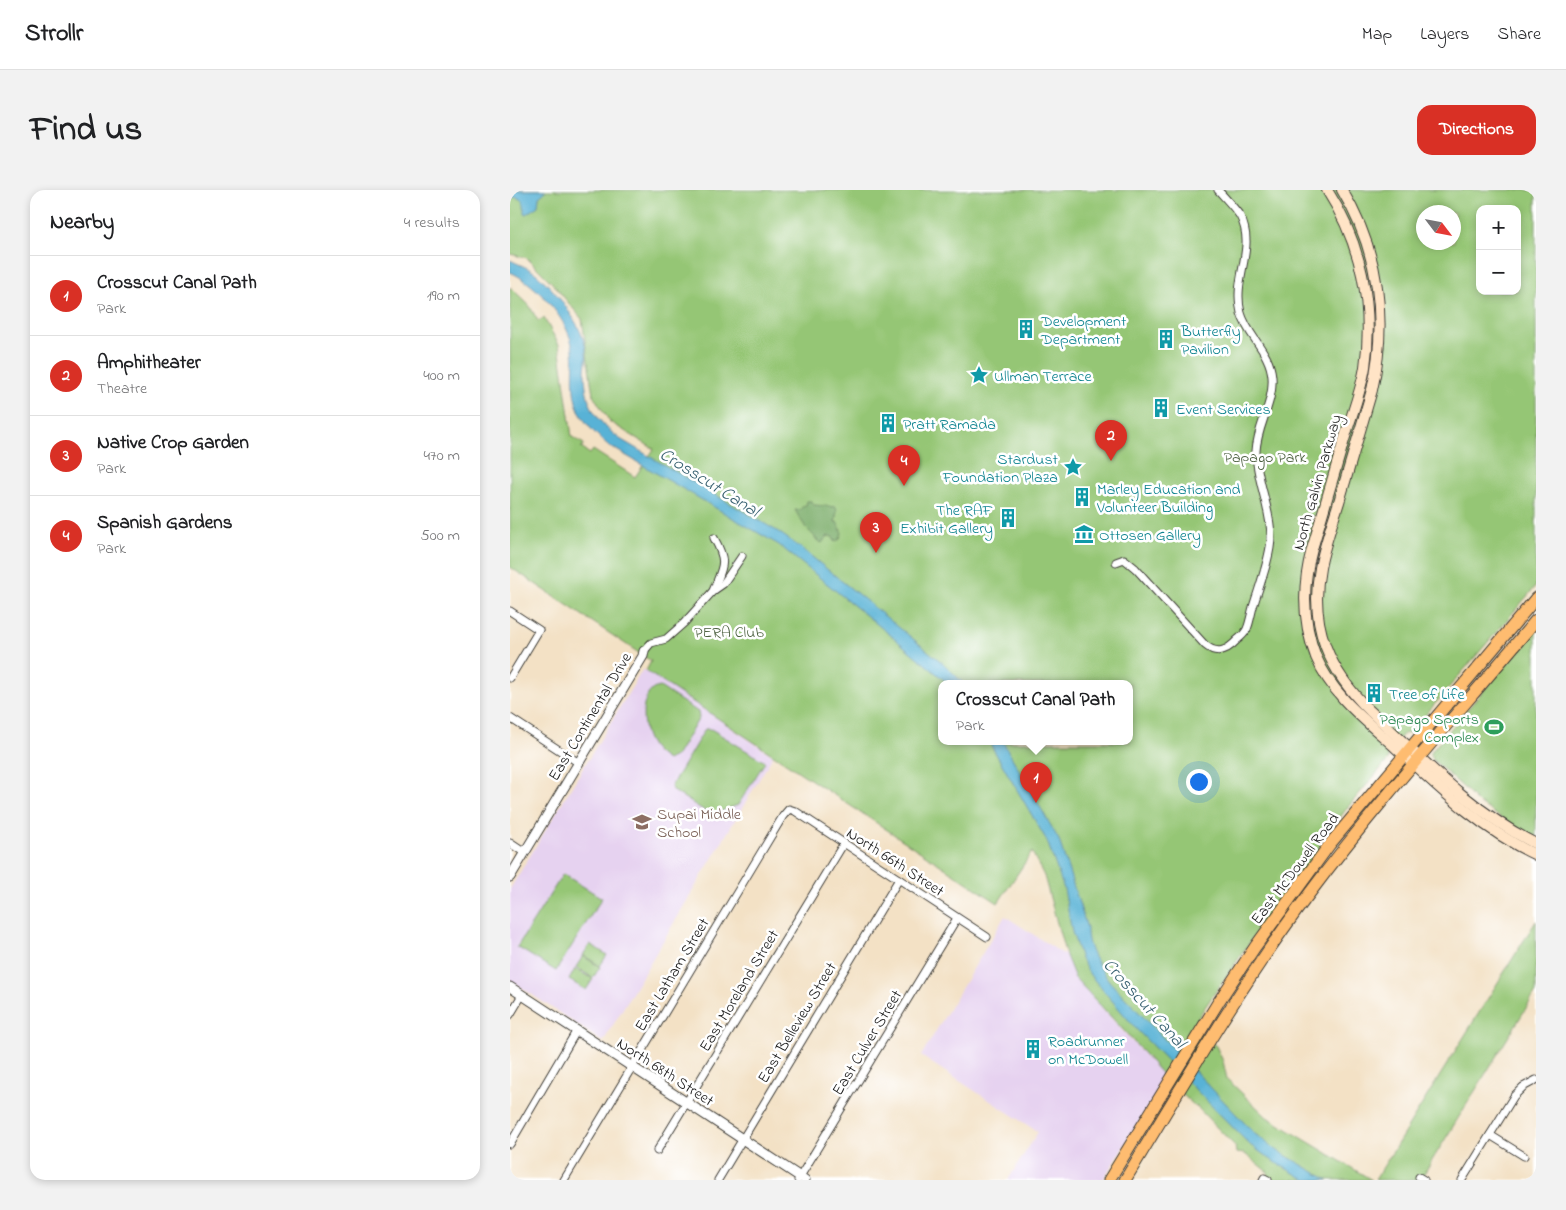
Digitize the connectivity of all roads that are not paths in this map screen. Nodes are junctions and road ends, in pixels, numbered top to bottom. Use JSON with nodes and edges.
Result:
{"nodes":[{"id":1,"x":1218,"y":190,"type":"edge"},
{"id":2,"x":1327,"y":190,"type":"edge"},
{"id":3,"x":1342,"y":190,"type":"edge"},
{"id":4,"x":714,"y":538,"type":"dead end"},
{"id":5,"x":742,"y":556,"type":"dead end"},
{"id":6,"x":1116,"y":562,"type":"dead end"},
{"id":7,"x":713,"y":591,"type":"junction"},
{"id":8,"x":1536,"y":598,"type":"edge"},
{"id":9,"x":510,"y":611,"type":"edge"},
{"id":10,"x":1536,"y":620,"type":"edge"},
{"id":11,"x":644,"y":652,"type":"joint"},
{"id":12,"x":510,"y":678,"type":"edge"},
{"id":13,"x":510,"y":718,"type":"edge"},
{"id":14,"x":1407,"y":752,"type":"junction"},
{"id":15,"x":1417,"y":760,"type":"junction"},
{"id":16,"x":578,"y":763,"type":"junction"},
{"id":17,"x":789,"y":809,"type":"joint"},
{"id":18,"x":1519,"y":841,"type":"junction"},
{"id":19,"x":510,"y":843,"type":"edge"},
{"id":20,"x":844,"y":843,"type":"junction"},
{"id":21,"x":1536,"y":844,"type":"edge"},
{"id":22,"x":524,"y":853,"type":"junction"},
{"id":23,"x":1536,"y":855,"type":"edge"},
{"id":24,"x":1317,"y":863,"type":"junction"},
{"id":25,"x":510,"y":877,"type":"edge"},
{"id":26,"x":899,"y":880,"type":"junction"},
{"id":27,"x":957,"y":918,"type":"junction"},
{"id":28,"x":1290,"y":920,"type":"junction"},
{"id":29,"x":988,"y":937,"type":"dead end"},
{"id":30,"x":1248,"y":958,"type":"junction"},
{"id":31,"x":510,"y":987,"type":"edge"},
{"id":32,"x":522,"y":995,"type":"junction"},
{"id":33,"x":510,"y":1015,"type":"edge"},
{"id":34,"x":577,"y":1030,"type":"junction"},
{"id":35,"x":632,"y":1066,"type":"junction"},
{"id":36,"x":1536,"y":1080,"type":"edge"},
{"id":37,"x":686,"y":1102,"type":"junction"},
{"id":38,"x":1490,"y":1135,"type":"junction"},
{"id":39,"x":742,"y":1139,"type":"junction"},
{"id":40,"x":510,"y":1144,"type":"edge"},
{"id":41,"x":657,"y":1151,"type":"dead end"},
{"id":42,"x":1524,"y":1156,"type":"dead end"},
{"id":43,"x":801,"y":1179,"type":"edge"},
{"id":44,"x":564,"y":1180,"type":"edge"},
{"id":45,"x":718,"y":1180,"type":"edge"},
{"id":46,"x":1109,"y":1180,"type":"edge"},
{"id":47,"x":1125,"y":1180,"type":"edge"},
{"id":48,"x":1462,"y":1180,"type":"edge"}],
"edges":[{"from":1,"to":6,"type":"street"},
{"from":2,"to":14,"type":"main road","name":"North Galvin Parkway"},
{"from":3,"to":14,"type":"main road","name":"North Galvin Parkway"},
{"from":4,"to":7,"type":"street","name":"East Continental Drive"},
{"from":5,"to":7,"type":"street","name":"East Continental Drive"},
{"from":7,"to":11,"type":"street","name":"East Continental Drive"},
{"from":8,"to":14,"type":"main road","name":"East McDowell Road"},
{"from":9,"to":12,"type":"street"},
{"from":10,"to":15,"type":"main road","name":"East McDowell Road"},
{"from":11,"to":16,"type":"street","name":"East Continental Drive"},
{"from":13,"to":16,"type":"street"},
{"from":14,"to":15,"type":"main road"},
{"from":14,"to":24,"type":"main road","name":"East McDowell Road"},
{"from":15,"to":18,"type":"main road"},
{"from":15,"to":28,"type":"main road","name":"East McDowell Road"},
{"from":16,"to":22,"type":"street","name":"East Continental Drive"},
{"from":17,"to":20,"type":"street","name":"North 66th Street"},
{"from":17,"to":35,"type":"street","name":"East Latham Street"},
{"from":18,"to":21,"type":"main road"},
{"from":18,"to":23,"type":"main road"},
{"from":19,"to":22,"type":"street"},
{"from":20,"to":26,"type":"street","name":"North 66th Street"},
{"from":20,"to":37,"type":"street","name":"East Moreland Street"},
{"from":22,"to":25,"type":"street","name":"East Continental Drive"},
{"from":24,"to":28,"type":"main road"},
{"from":24,"to":30,"type":"main road","name":"East McDowell Road"},
{"from":26,"to":27,"type":"street","name":"North 66th Street"},
{"from":26,"to":39,"type":"street","name":"East Belleview Street"},
{"from":27,"to":29,"type":"street","name":"North 66th Street"},
{"from":27,"to":43,"type":"street","name":"East Culver Street"},
{"from":28,"to":30,"type":"main road"},
{"from":28,"to":47,"type":"main road","name":"East McDowell Road"},
{"from":30,"to":46,"type":"main road","name":"East McDowell Road"},
{"from":31,"to":32,"type":"street","name":"North 68th Street"},
{"from":32,"to":33,"type":"street"},
{"from":32,"to":34,"type":"street","name":"North 68th Street"},
{"from":34,"to":35,"type":"street","name":"North 68th Street"},
{"from":34,"to":40,"type":"street"},
{"from":35,"to":37,"type":"street","name":"North 68th Street"},
{"from":35,"to":44,"type":"street","name":"East Latham Street"},
{"from":36,"to":38,"type":"street"},
{"from":37,"to":39,"type":"street","name":"North 68th Street"},
{"from":37,"to":41,"type":"street","name":"East Moreland Street"},
{"from":38,"to":42,"type":"street"},
{"from":38,"to":48,"type":"street"},
{"from":39,"to":43,"type":"street","name":"North 68th Street"},
{"from":39,"to":45,"type":"street","name":"East Belleview Street"}]}
